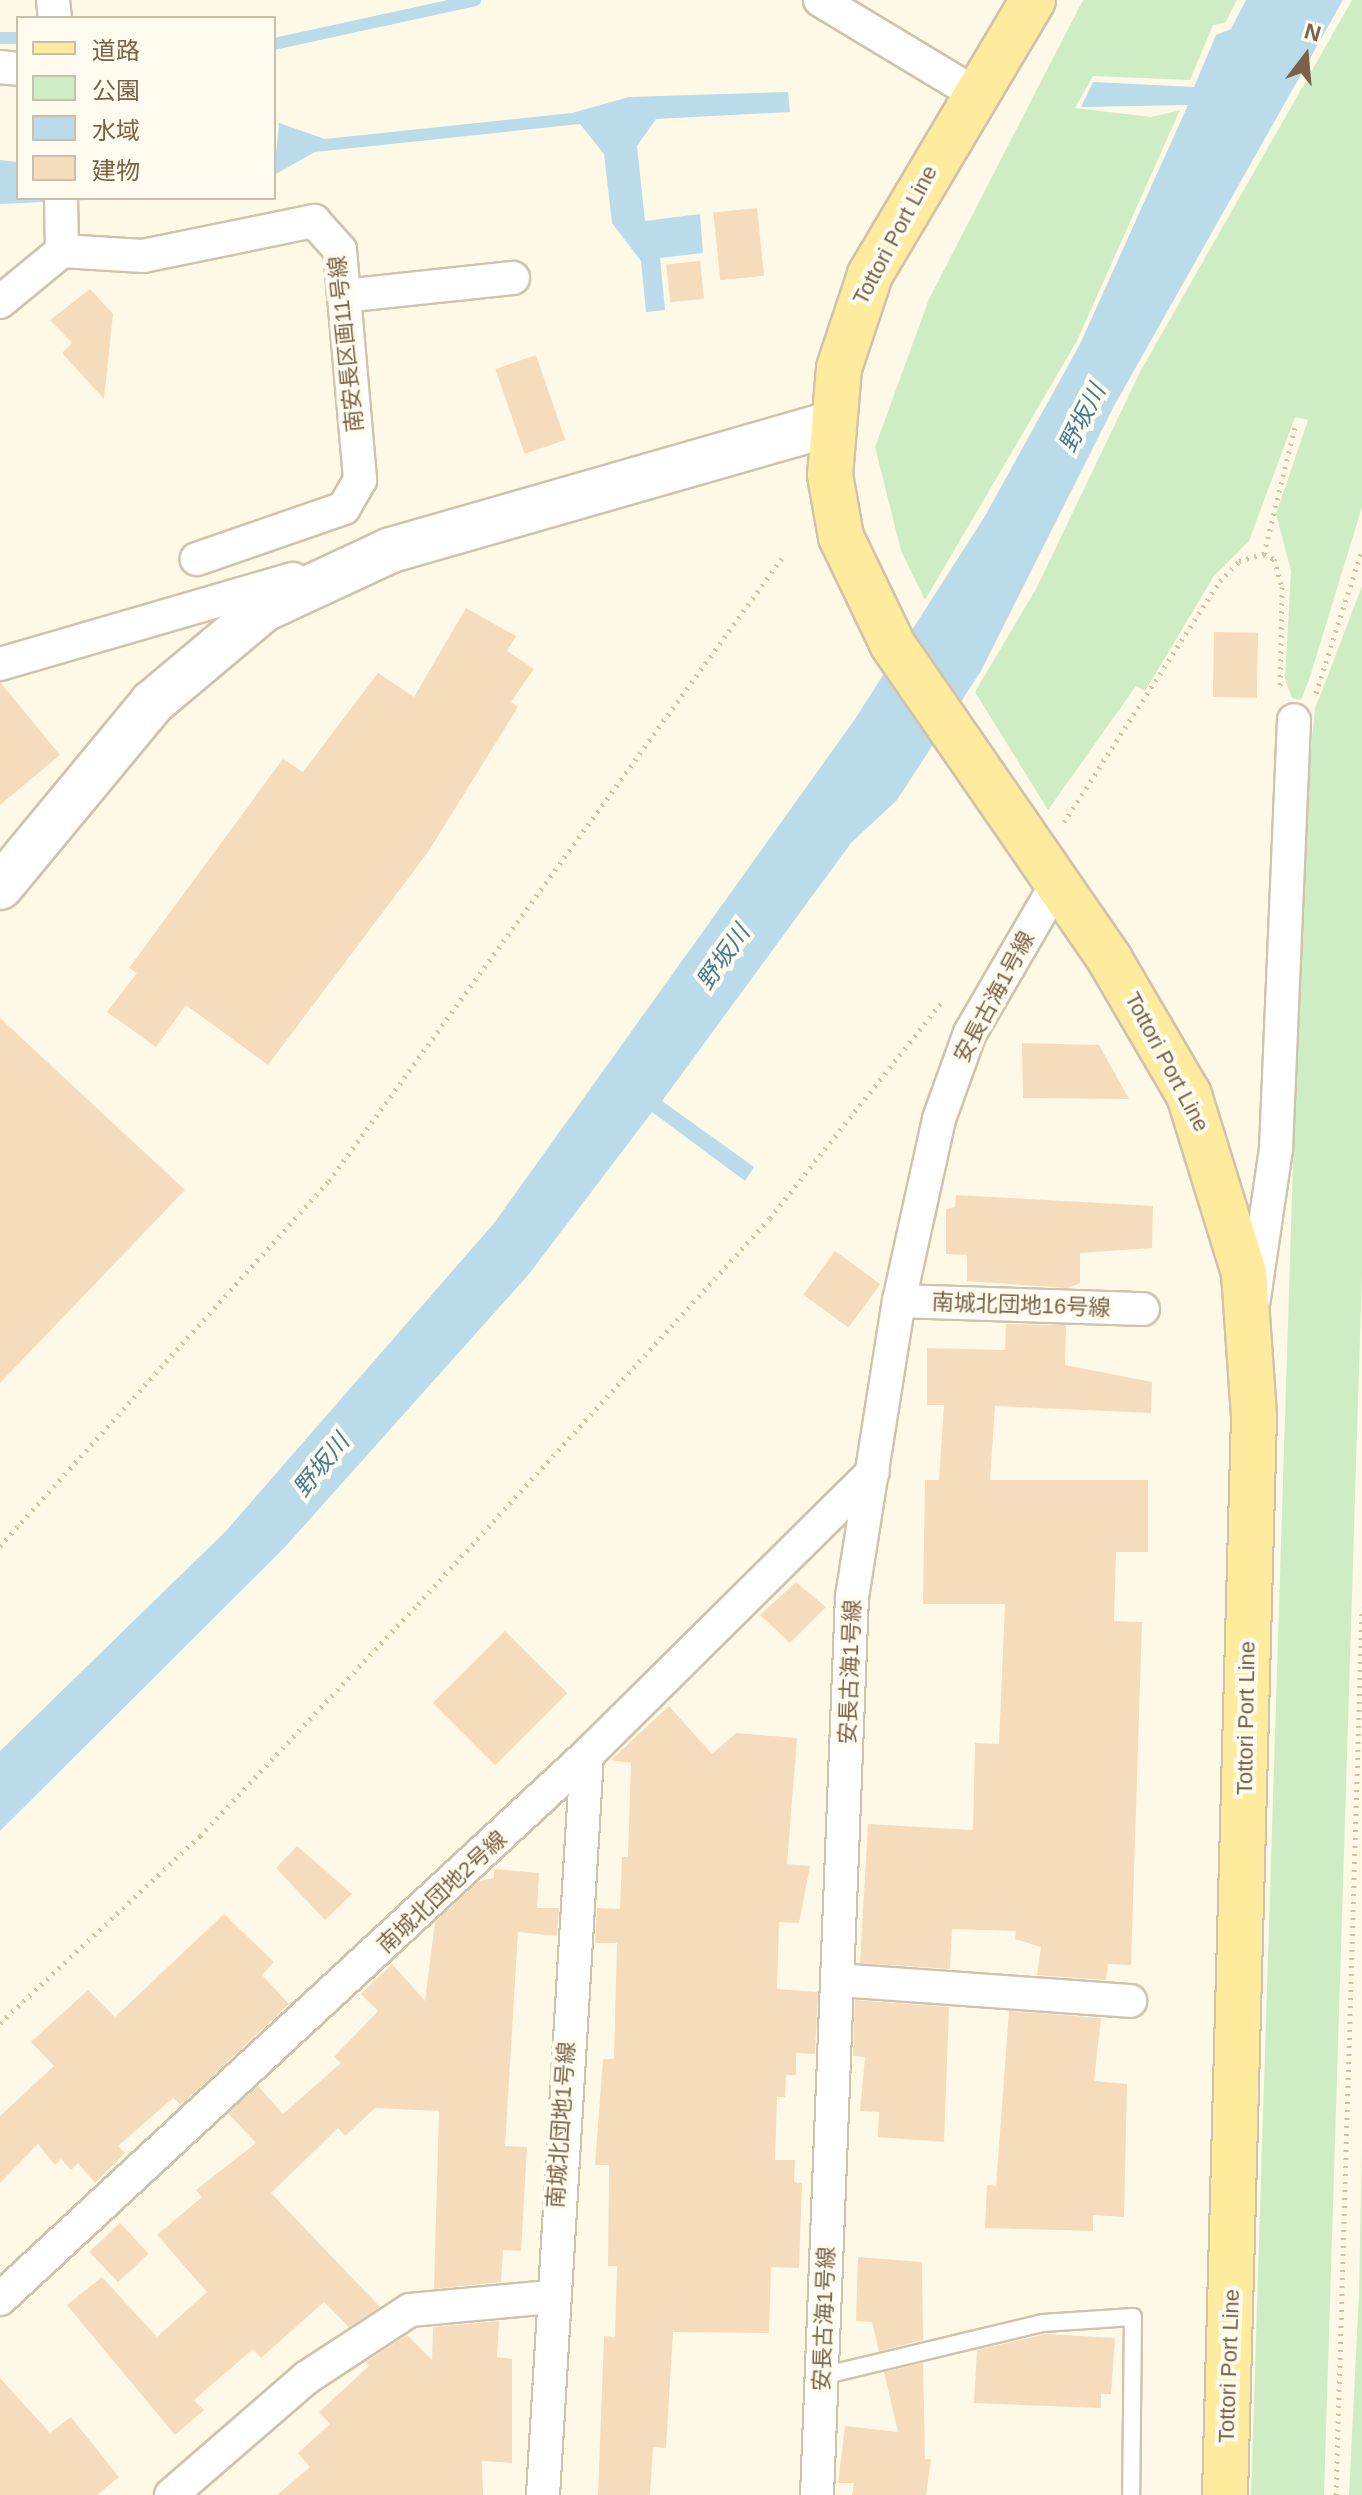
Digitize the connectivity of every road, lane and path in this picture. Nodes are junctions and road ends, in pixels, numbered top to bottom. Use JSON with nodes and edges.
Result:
{"nodes":[{"id":1,"x":820,"y":0,"type":"edge"},
{"id":2,"x":1032,"y":0,"type":"edge"},
{"id":3,"x":976,"y":94,"type":"junction"},
{"id":4,"x":61,"y":200,"type":"edge"},
{"id":5,"x":62,"y":251,"type":"junction"},
{"id":6,"x":513,"y":278,"type":"dead end"},
{"id":7,"x":344,"y":296,"type":"junction"},
{"id":8,"x":0,"y":302,"type":"edge"},
{"id":9,"x":1296,"y":423,"type":"dead end"},
{"id":10,"x":830,"y":424,"type":"junction"},
{"id":11,"x":391,"y":550,"type":"junction"},
{"id":12,"x":1362,"y":550,"type":"edge"},
{"id":13,"x":1264,"y":554,"type":"junction"},
{"id":14,"x":782,"y":558,"type":"dead end"},
{"id":15,"x":197,"y":559,"type":"dead end"},
{"id":16,"x":0,"y":664,"type":"edge"},
{"id":17,"x":1294,"y":720,"type":"junction"},
{"id":18,"x":1039,"y":839,"type":"junction"},
{"id":19,"x":1056,"y":885,"type":"junction"},
{"id":20,"x":0,"y":887,"type":"edge"},
{"id":21,"x":950,"y":993,"type":"dead end"},
{"id":22,"x":899,"y":1301,"type":"junction"},
{"id":23,"x":1143,"y":1309,"type":"dead end"},
{"id":24,"x":1250,"y":1319,"type":"junction"},
{"id":25,"x":873,"y":1472,"type":"junction"},
{"id":26,"x":0,"y":1546,"type":"edge"},
{"id":27,"x":1362,"y":1607,"type":"edge"},
{"id":28,"x":587,"y":1755,"type":"junction"},
{"id":29,"x":838,"y":1980,"type":"junction"},
{"id":30,"x":1130,"y":2001,"type":"dead end"},
{"id":31,"x":0,"y":2023,"type":"edge"},
{"id":32,"x":550,"y":2297,"type":"junction"},
{"id":33,"x":0,"y":2299,"type":"edge"},
{"id":34,"x":822,"y":2376,"type":"junction"},
{"id":35,"x":171,"y":2495,"type":"edge"},
{"id":36,"x":543,"y":2495,"type":"edge"},
{"id":37,"x":817,"y":2495,"type":"edge"},
{"id":38,"x":1131,"y":2495,"type":"edge"},
{"id":39,"x":1225,"y":2495,"type":"edge"},
{"id":40,"x":1336,"y":2495,"type":"edge"}],
"edges":[{"from":1,"to":3,"type":"street"},
{"from":2,"to":3,"type":"main road","name":"Tottori Port Line"},
{"from":3,"to":10,"type":"main road","name":"Tottori Port Line"},
{"from":4,"to":5,"type":"street"},
{"from":5,"to":7,"type":"street","name":"南安長区画11号線"},
{"from":5,"to":8,"type":"street"},
{"from":6,"to":7,"type":"street"},
{"from":7,"to":15,"type":"street","name":"南安長区画11号線"},
{"from":9,"to":13,"type":"path"},
{"from":10,"to":11,"type":"street"},
{"from":10,"to":18,"type":"main road","name":"Tottori Port Line"},
{"from":11,"to":16,"type":"street"},
{"from":11,"to":20,"type":"street"},
{"from":12,"to":17,"type":"path"},
{"from":13,"to":17,"type":"path"},
{"from":13,"to":18,"type":"path"},
{"from":14,"to":26,"type":"path"},
{"from":17,"to":24,"type":"street"},
{"from":18,"to":19,"type":"main road","name":"Tottori Port Line"},
{"from":19,"to":22,"type":"street","name":"安長古海1号線"},
{"from":19,"to":24,"type":"main road","name":"Tottori Port Line"},
{"from":21,"to":31,"type":"path"},
{"from":22,"to":23,"type":"street","name":"南城北団地16号線"},
{"from":22,"to":25,"type":"street","name":"安長古海1号線"},
{"from":24,"to":39,"type":"main road","name":"Tottori Port Line"},
{"from":25,"to":28,"type":"street","name":"南城北団地2号線"},
{"from":25,"to":29,"type":"street","name":"安長古海1号線"},
{"from":27,"to":40,"type":"path"},
{"from":28,"to":32,"type":"street","name":"南城北団地1号線"},
{"from":28,"to":33,"type":"street","name":"南城北団地2号線"},
{"from":29,"to":30,"type":"street"},
{"from":29,"to":34,"type":"street","name":"安長古海1号線"},
{"from":32,"to":35,"type":"street"},
{"from":32,"to":36,"type":"street","name":"南城北団地1号線"},
{"from":34,"to":37,"type":"street","name":"安長古海1号線"},
{"from":34,"to":38,"type":"lane"}]}
